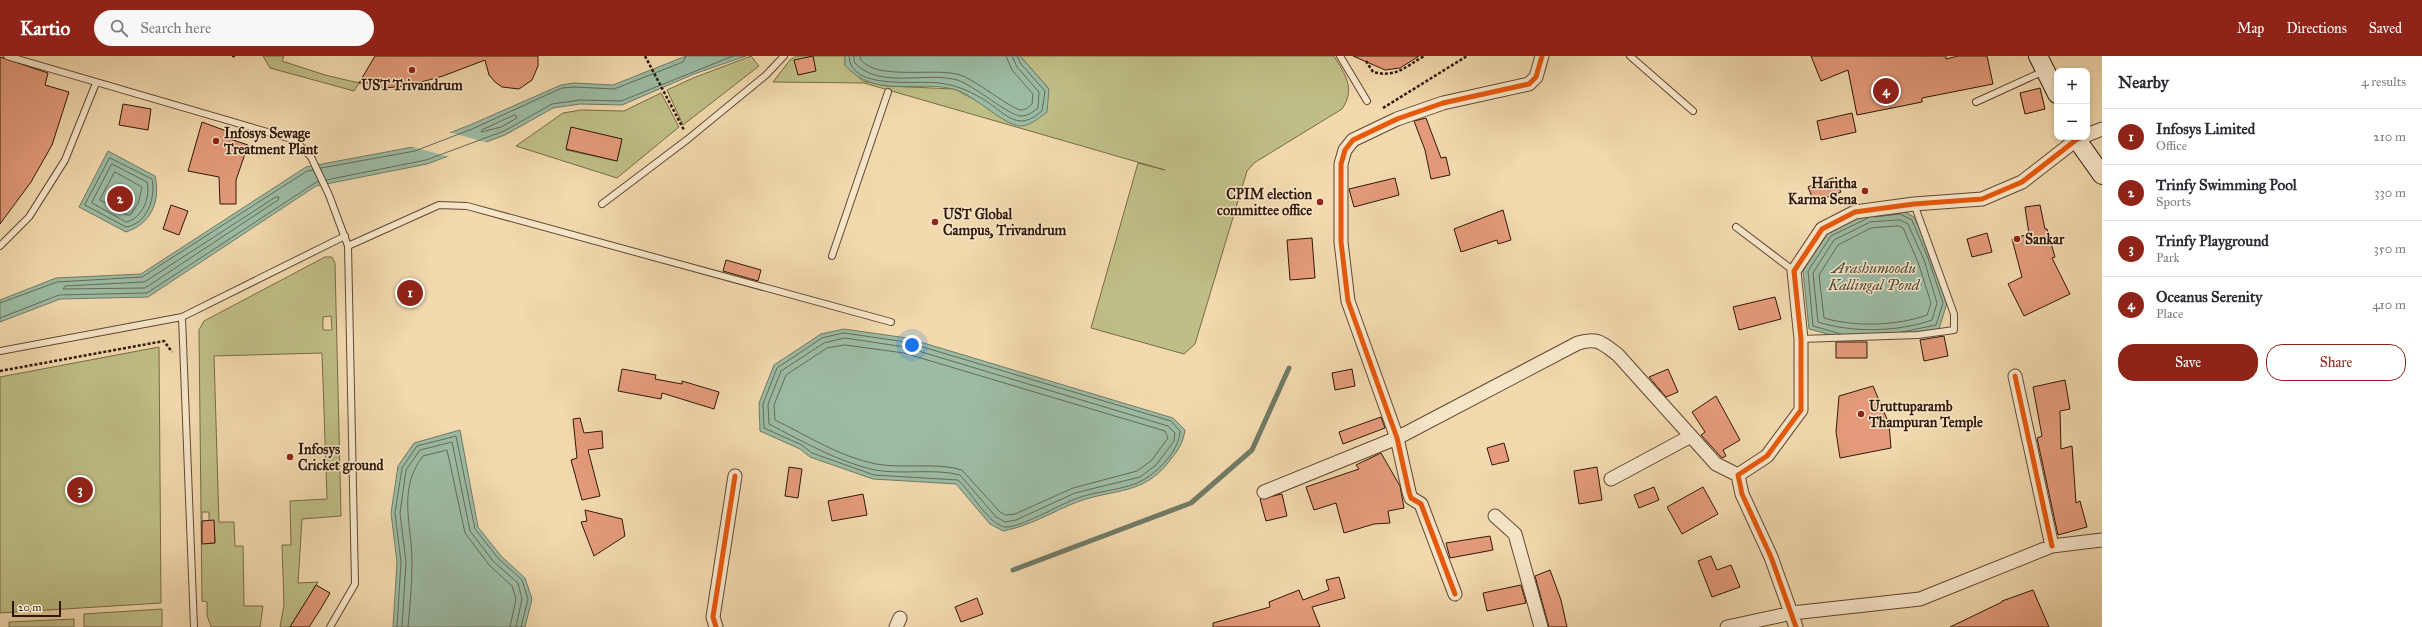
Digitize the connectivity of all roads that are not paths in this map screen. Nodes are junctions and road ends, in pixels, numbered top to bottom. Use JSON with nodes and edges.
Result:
{"nodes":[{"id":1,"x":7,"y":56,"type":"edge"},
{"id":2,"x":784,"y":56,"type":"edge"},
{"id":3,"x":1340,"y":56,"type":"edge"},
{"id":4,"x":1542,"y":56,"type":"edge"},
{"id":5,"x":1630,"y":56,"type":"edge"},
{"id":6,"x":2041,"y":63,"type":"edge"},
{"id":7,"x":96,"y":83,"type":"junction"},
{"id":8,"x":2054,"y":88,"type":"edge"},
{"id":9,"x":888,"y":92,"type":"dead end"},
{"id":10,"x":1367,"y":101,"type":"dead end"},
{"id":11,"x":1976,"y":102,"type":"dead end"},
{"id":12,"x":1693,"y":111,"type":"dead end"},
{"id":13,"x":2102,"y":129,"type":"edge"},
{"id":14,"x":2090,"y":133,"type":"edge"},
{"id":15,"x":2076,"y":140,"type":"edge"},
{"id":16,"x":2082,"y":140,"type":"edge"},
{"id":17,"x":2102,"y":176,"type":"edge"},
{"id":18,"x":602,"y":204,"type":"dead end"},
{"id":19,"x":1914,"y":204,"type":"junction"},
{"id":20,"x":1736,"y":227,"type":"dead end"},
{"id":21,"x":345,"y":236,"type":"junction"},
{"id":22,"x":0,"y":246,"type":"edge"},
{"id":23,"x":348,"y":246,"type":"junction"},
{"id":24,"x":832,"y":256,"type":"dead end"},
{"id":25,"x":1794,"y":271,"type":"junction"},
{"id":26,"x":182,"y":318,"type":"junction"},
{"id":27,"x":891,"y":322,"type":"dead end"},
{"id":28,"x":1801,"y":339,"type":"junction"},
{"id":29,"x":0,"y":351,"type":"edge"},
{"id":30,"x":2015,"y":376,"type":"dead end"},
{"id":31,"x":1691,"y":436,"type":"junction"},
{"id":32,"x":1397,"y":438,"type":"junction"},
{"id":33,"x":1738,"y":474,"type":"junction"},
{"id":34,"x":735,"y":476,"type":"dead end"},
{"id":35,"x":1611,"y":479,"type":"dead end"},
{"id":36,"x":1264,"y":492,"type":"dead end"},
{"id":37,"x":1495,"y":516,"type":"dead end"},
{"id":38,"x":2102,"y":540,"type":"edge"},
{"id":39,"x":2052,"y":546,"type":"junction"},
{"id":40,"x":1455,"y":594,"type":"dead end"},
{"id":41,"x":1792,"y":613,"type":"junction"},
{"id":42,"x":194,"y":627,"type":"edge"},
{"id":43,"x":330,"y":627,"type":"edge"},
{"id":44,"x":716,"y":627,"type":"edge"},
{"id":45,"x":1541,"y":627,"type":"edge"},
{"id":46,"x":1727,"y":627,"type":"edge"},
{"id":47,"x":1796,"y":627,"type":"edge"}],
"edges":[{"from":1,"to":7,"type":"lane"},
{"from":2,"to":18,"type":"lane"},
{"from":3,"to":10,"type":"lane"},
{"from":4,"to":32,"type":"street"},
{"from":5,"to":12,"type":"lane"},
{"from":6,"to":8,"type":"main road"},
{"from":6,"to":11,"type":"lane"},
{"from":7,"to":21,"type":"lane"},
{"from":7,"to":22,"type":"lane"},
{"from":9,"to":24,"type":"lane"},
{"from":13,"to":14,"type":"street"},
{"from":15,"to":19,"type":"street"},
{"from":16,"to":17,"type":"main road"},
{"from":19,"to":25,"type":"street"},
{"from":19,"to":28,"type":"lane"},
{"from":20,"to":25,"type":"lane"},
{"from":21,"to":23,"type":"lane"},
{"from":21,"to":26,"type":"lane"},
{"from":23,"to":27,"type":"lane"},
{"from":23,"to":43,"type":"lane"},
{"from":25,"to":28,"type":"street"},
{"from":26,"to":29,"type":"lane"},
{"from":26,"to":42,"type":"lane"},
{"from":28,"to":33,"type":"street"},
{"from":30,"to":39,"type":"street"},
{"from":31,"to":32,"type":"street"},
{"from":31,"to":33,"type":"street"},
{"from":31,"to":35,"type":"street"},
{"from":32,"to":36,"type":"street"},
{"from":32,"to":40,"type":"street"},
{"from":33,"to":41,"type":"street"},
{"from":34,"to":44,"type":"street"},
{"from":37,"to":45,"type":"street"},
{"from":38,"to":39,"type":"street"},
{"from":39,"to":41,"type":"street"},
{"from":41,"to":46,"type":"street"},
{"from":41,"to":47,"type":"street"}]}
